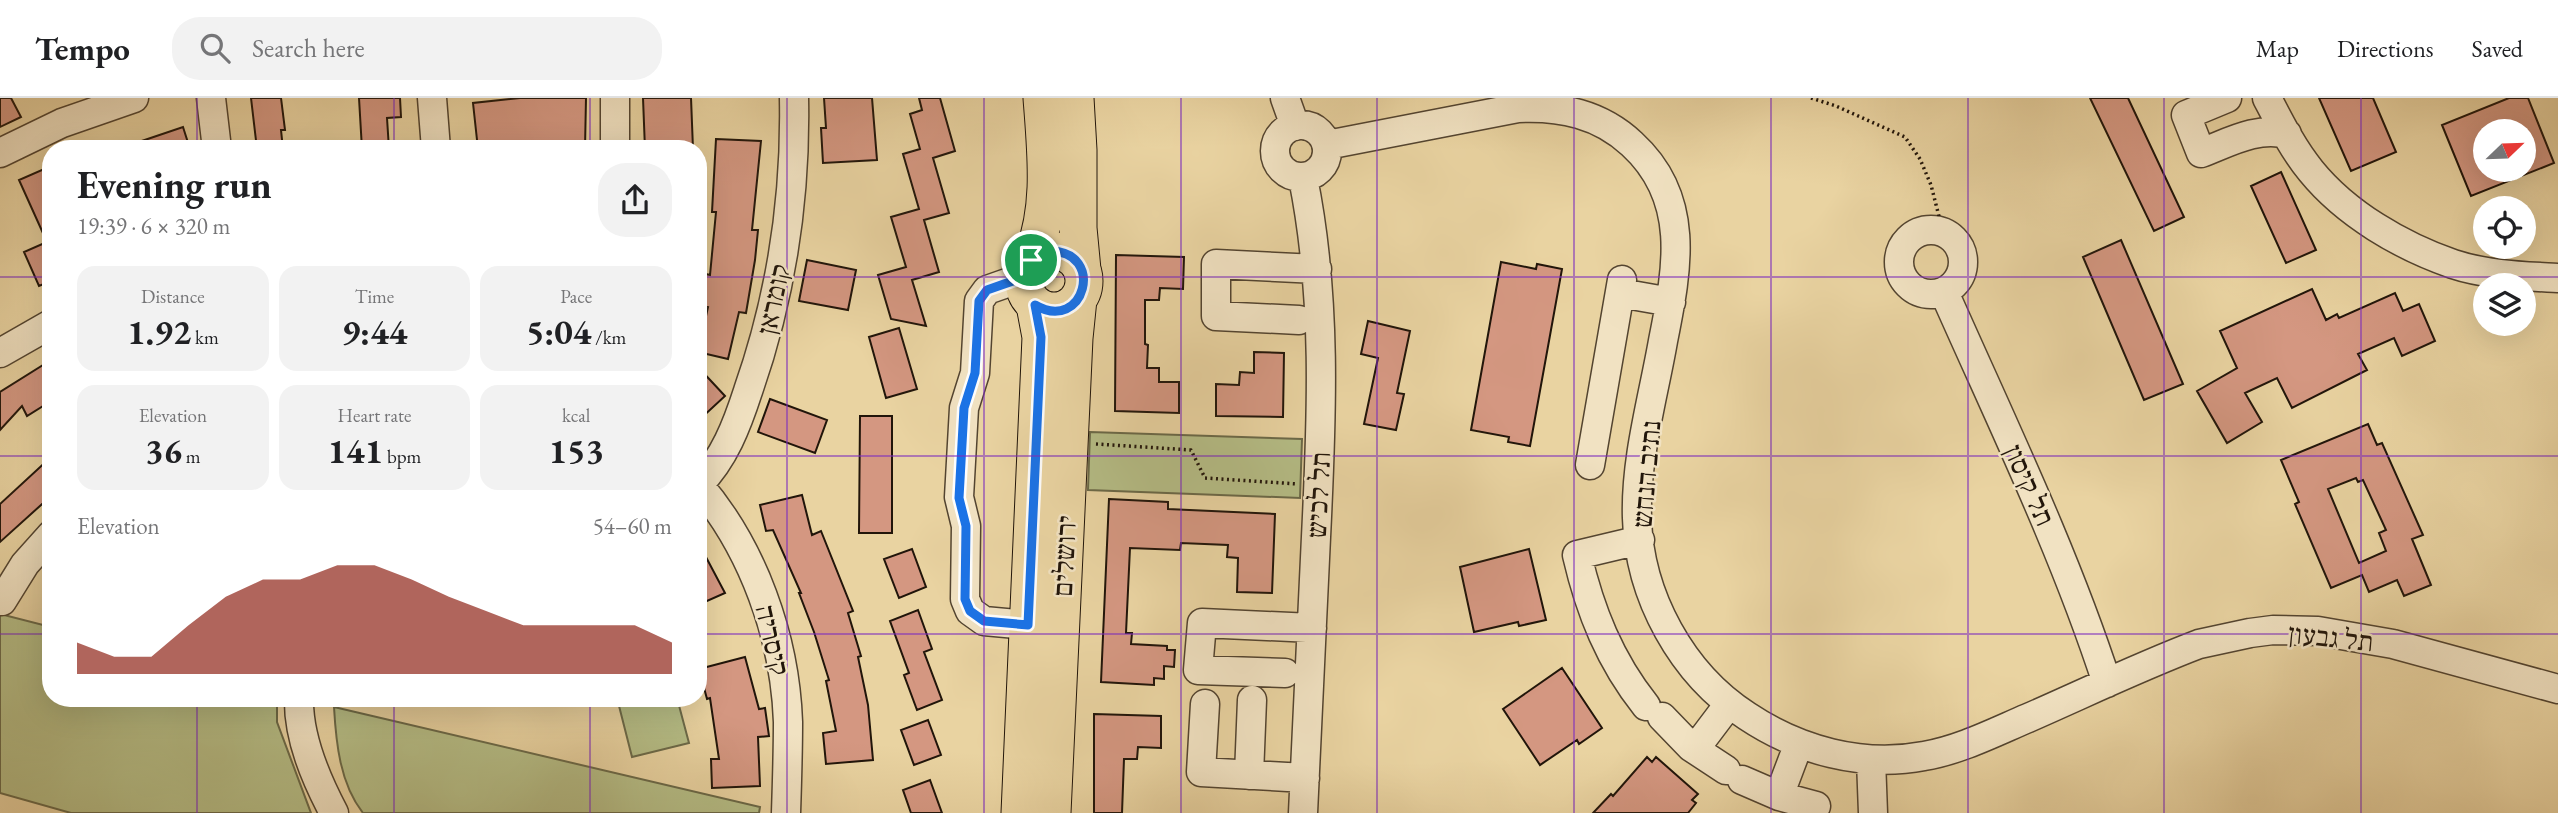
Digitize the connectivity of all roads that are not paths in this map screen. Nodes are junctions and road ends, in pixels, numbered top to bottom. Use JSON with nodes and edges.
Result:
{"nodes":[{"id":1,"x":134,"y":98,"type":"edge"},
{"id":2,"x":211,"y":98,"type":"edge"},
{"id":3,"x":432,"y":98,"type":"edge"},
{"id":4,"x":615,"y":98,"type":"edge"},
{"id":5,"x":794,"y":98,"type":"edge"},
{"id":6,"x":1042,"y":98,"type":"edge"},
{"id":7,"x":1074,"y":98,"type":"edge"},
{"id":8,"x":1285,"y":98,"type":"edge"},
{"id":9,"x":2226,"y":98,"type":"edge"},
{"id":10,"x":2267,"y":98,"type":"edge"},
{"id":11,"x":2284,"y":98,"type":"edge"},
{"id":12,"x":1575,"y":105,"type":"edge"},
{"id":13,"x":1294,"y":126,"type":"junction"},
{"id":14,"x":2287,"y":134,"type":"junction"},
{"id":15,"x":216,"y":140,"type":"edge"},
{"id":16,"x":435,"y":140,"type":"edge"},
{"id":17,"x":615,"y":140,"type":"edge"},
{"id":18,"x":1326,"y":145,"type":"junction"},
{"id":19,"x":0,"y":153,"type":"edge"},
{"id":20,"x":1303,"y":178,"type":"junction"},
{"id":21,"x":2558,"y":263,"type":"edge"},
{"id":22,"x":1317,"y":269,"type":"junction"},
{"id":23,"x":2558,"y":278,"type":"edge"},
{"id":24,"x":1030,"y":281,"type":"junction"},
{"id":25,"x":1080,"y":285,"type":"junction"},
{"id":26,"x":1944,"y":292,"type":"junction"},
{"id":27,"x":1671,"y":302,"type":"junction"},
{"id":28,"x":1299,"y":320,"type":"dead end"},
{"id":29,"x":42,"y":329,"type":"edge"},
{"id":30,"x":0,"y":353,"type":"edge"},
{"id":31,"x":1590,"y":465,"type":"dead end"},
{"id":32,"x":707,"y":474,"type":"edge"},
{"id":33,"x":707,"y":497,"type":"edge"},
{"id":34,"x":1640,"y":540,"type":"junction"},
{"id":35,"x":42,"y":546,"type":"edge"},
{"id":36,"x":2,"y":601,"type":"dead end"},
{"id":37,"x":1028,"y":625,"type":"junction"},
{"id":38,"x":1312,"y":628,"type":"junction"},
{"id":39,"x":1285,"y":673,"type":"dead end"},
{"id":40,"x":2107,"y":683,"type":"junction"},
{"id":41,"x":2558,"y":689,"type":"edge"},
{"id":42,"x":1252,"y":700,"type":"dead end"},
{"id":43,"x":1205,"y":704,"type":"dead end"},
{"id":44,"x":1729,"y":704,"type":"junction"},
{"id":45,"x":299,"y":707,"type":"edge"},
{"id":46,"x":1798,"y":743,"type":"junction"},
{"id":47,"x":1695,"y":750,"type":"junction"},
{"id":48,"x":1871,"y":760,"type":"junction"},
{"id":49,"x":1249,"y":775,"type":"junction"},
{"id":50,"x":1305,"y":778,"type":"junction"},
{"id":51,"x":1779,"y":796,"type":"junction"},
{"id":52,"x":1816,"y":806,"type":"dead end"},
{"id":53,"x":334,"y":813,"type":"edge"},
{"id":54,"x":786,"y":813,"type":"edge"},
{"id":55,"x":1020,"y":813,"type":"edge"},
{"id":56,"x":1052,"y":813,"type":"edge"},
{"id":57,"x":1303,"y":813,"type":"edge"},
{"id":58,"x":1872,"y":813,"type":"edge"}],
"edges":[{"from":1,"to":19,"type":"street"},
{"from":2,"to":15,"type":"street"},
{"from":3,"to":16,"type":"street"},
{"from":4,"to":17,"type":"street"},
{"from":5,"to":32,"type":"street","name":"קומראן"},
{"from":6,"to":24,"type":"main road","name":"ירושלים"},
{"from":7,"to":25,"type":"main road","name":"ירושלים"},
{"from":8,"to":13,"type":"street"},
{"from":9,"to":14,"type":"street"},
{"from":10,"to":14,"type":"street"},
{"from":11,"to":21,"type":"street"},
{"from":12,"to":18,"type":"street","name":"נתיב הנחש"},
{"from":12,"to":27,"type":"street","name":"נתיב הנחש"},
{"from":13,"to":18,"type":"street"},
{"from":13,"to":20,"type":"street"},
{"from":14,"to":23,"type":"street"},
{"from":18,"to":20,"type":"street"},
{"from":20,"to":22,"type":"street","name":"תל לכיש"},
{"from":22,"to":28,"type":"street"},
{"from":22,"to":38,"type":"street","name":"תל לכיש"},
{"from":24,"to":25,"type":"main road"},
{"from":24,"to":25,"type":"main road"},
{"from":24,"to":37,"type":"main road","name":"ירושלים"},
{"from":24,"to":37,"type":"street"},
{"from":25,"to":56,"type":"main road","name":"ירושלים"},
{"from":26,"to":26,"type":"street"},
{"from":26,"to":40,"type":"street","name":"תל קיסון"},
{"from":27,"to":31,"type":"street"},
{"from":27,"to":34,"type":"street","name":"נתיב הנחש"},
{"from":29,"to":30,"type":"street"},
{"from":33,"to":54,"type":"street","name":"קיסריה"},
{"from":34,"to":44,"type":"street","name":"נתיב הנחש"},
{"from":34,"to":47,"type":"street"},
{"from":35,"to":36,"type":"street"},
{"from":37,"to":55,"type":"main road","name":"ירושלים"},
{"from":38,"to":39,"type":"street"},
{"from":38,"to":50,"type":"street","name":"תל לכיש"},
{"from":40,"to":41,"type":"street","name":"תל גבעון"},
{"from":40,"to":48,"type":"street","name":"נתיב הנחש"},
{"from":42,"to":49,"type":"street"},
{"from":43,"to":49,"type":"street"},
{"from":44,"to":46,"type":"street","name":"נתיב הנחש"},
{"from":44,"to":47,"type":"street"},
{"from":45,"to":53,"type":"street"},
{"from":46,"to":48,"type":"street","name":"נתיב הנחש"},
{"from":46,"to":51,"type":"street"},
{"from":47,"to":51,"type":"street"},
{"from":48,"to":58,"type":"street"},
{"from":49,"to":50,"type":"street"},
{"from":50,"to":57,"type":"street","name":"תל לכיש"},
{"from":51,"to":52,"type":"street"}]}
